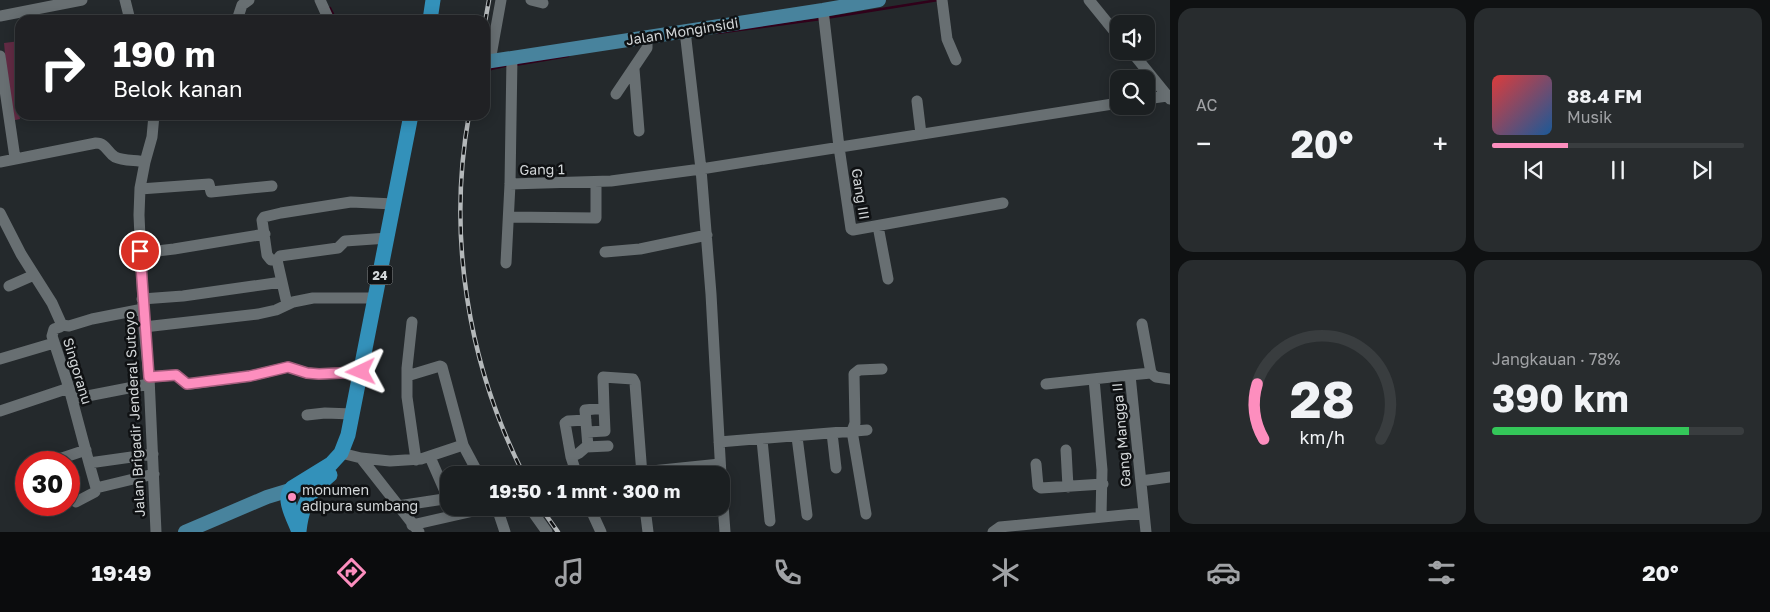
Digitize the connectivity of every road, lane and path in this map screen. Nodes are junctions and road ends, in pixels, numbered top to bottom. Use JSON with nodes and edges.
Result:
{"nodes":[{"id":1,"x":82,"y":0,"type":"edge"},
{"id":2,"x":125,"y":0,"type":"edge"},
{"id":3,"x":249,"y":0,"type":"edge"},
{"id":4,"x":320,"y":0,"type":"edge"},
{"id":5,"x":433,"y":0,"type":"edge"},
{"id":6,"x":501,"y":0,"type":"edge"},
{"id":7,"x":531,"y":0,"type":"edge"},
{"id":8,"x":876,"y":0,"type":"edge"},
{"id":9,"x":1089,"y":0,"type":"edge"},
{"id":10,"x":942,"y":1,"type":"edge"},
{"id":11,"x":544,"y":3,"type":"dead end"},
{"id":12,"x":129,"y":15,"type":"edge"},
{"id":13,"x":239,"y":15,"type":"edge"},
{"id":14,"x":327,"y":15,"type":"edge"},
{"id":15,"x":431,"y":15,"type":"edge"},
{"id":16,"x":824,"y":15,"type":"junction"},
{"id":17,"x":0,"y":16,"type":"edge"},
{"id":18,"x":1110,"y":26,"type":"edge"},
{"id":19,"x":685,"y":35,"type":"junction"},
{"id":20,"x":647,"y":42,"type":"junction"},
{"id":21,"x":490,"y":48,"type":"edge"},
{"id":22,"x":0,"y":56,"type":"edge"},
{"id":23,"x":956,"y":60,"type":"dead end"},
{"id":24,"x":1138,"y":60,"type":"edge"},
{"id":25,"x":490,"y":61,"type":"edge"},
{"id":26,"x":512,"y":62,"type":"junction"},
{"id":27,"x":634,"y":69,"type":"junction"},
{"id":28,"x":616,"y":94,"type":"dead end"},
{"id":29,"x":1169,"y":97,"type":"edge"},
{"id":30,"x":1155,"y":98,"type":"edge"},
{"id":31,"x":916,"y":101,"type":"dead end"},
{"id":32,"x":1110,"y":104,"type":"edge"},
{"id":33,"x":154,"y":120,"type":"edge"},
{"id":34,"x":410,"y":120,"type":"edge"},
{"id":35,"x":639,"y":131,"type":"dead end"},
{"id":36,"x":920,"y":134,"type":"junction"},
{"id":37,"x":838,"y":147,"type":"junction"},
{"id":38,"x":16,"y":158,"type":"junction"},
{"id":39,"x":0,"y":162,"type":"edge"},
{"id":40,"x":145,"y":162,"type":"junction"},
{"id":41,"x":701,"y":169,"type":"junction"},
{"id":42,"x":596,"y":182,"type":"junction"},
{"id":43,"x":510,"y":184,"type":"junction"},
{"id":44,"x":272,"y":186,"type":"dead end"},
{"id":45,"x":140,"y":189,"type":"junction"},
{"id":46,"x":1003,"y":202,"type":"dead end"},
{"id":47,"x":394,"y":204,"type":"junction"},
{"id":48,"x":0,"y":213,"type":"edge"},
{"id":49,"x":509,"y":217,"type":"junction"},
{"id":50,"x":878,"y":226,"type":"junction"},
{"id":51,"x":265,"y":234,"type":"junction"},
{"id":52,"x":707,"y":235,"type":"junction"},
{"id":53,"x":388,"y":238,"type":"junction"},
{"id":54,"x":606,"y":252,"type":"dead end"},
{"id":55,"x":140,"y":253,"type":"junction"},
{"id":56,"x":277,"y":260,"type":"junction"},
{"id":57,"x":506,"y":263,"type":"dead end"},
{"id":58,"x":34,"y":274,"type":"junction"},
{"id":59,"x":888,"y":279,"type":"dead end"},
{"id":60,"x":282,"y":282,"type":"junction"},
{"id":61,"x":10,"y":286,"type":"dead end"},
{"id":62,"x":376,"y":298,"type":"junction"},
{"id":63,"x":143,"y":304,"type":"junction"},
{"id":64,"x":287,"y":304,"type":"junction"},
{"id":65,"x":412,"y":322,"type":"dead end"},
{"id":66,"x":1142,"y":324,"type":"dead end"},
{"id":67,"x":62,"y":326,"type":"junction"},
{"id":68,"x":144,"y":327,"type":"junction"},
{"id":69,"x":54,"y":343,"type":"junction"},
{"id":70,"x":0,"y":358,"type":"edge"},
{"id":71,"x":882,"y":369,"type":"dead end"},
{"id":72,"x":361,"y":372,"type":"junction"},
{"id":73,"x":1152,"y":373,"type":"junction"},
{"id":74,"x":1130,"y":375,"type":"junction"},
{"id":75,"x":407,"y":376,"type":"junction"},
{"id":76,"x":1170,"y":379,"type":"edge"},
{"id":77,"x":1094,"y":380,"type":"junction"},
{"id":78,"x":149,"y":381,"type":"junction"},
{"id":79,"x":1046,"y":384,"type":"dead end"},
{"id":80,"x":70,"y":393,"type":"junction"},
{"id":81,"x":604,"y":408,"type":"junction"},
{"id":82,"x":0,"y":411,"type":"edge"},
{"id":83,"x":353,"y":414,"type":"junction"},
{"id":84,"x":307,"y":415,"type":"dead end"},
{"id":85,"x":586,"y":420,"type":"junction"},
{"id":86,"x":867,"y":430,"type":"dead end"},
{"id":87,"x":852,"y":431,"type":"junction"},
{"id":88,"x":587,"y":432,"type":"junction"},
{"id":89,"x":832,"y":433,"type":"junction"},
{"id":90,"x":797,"y":437,"type":"junction"},
{"id":91,"x":762,"y":440,"type":"junction"},
{"id":92,"x":719,"y":442,"type":"junction"},
{"id":93,"x":463,"y":445,"type":"junction"},
{"id":94,"x":608,"y":446,"type":"dead end"},
{"id":95,"x":588,"y":447,"type":"junction"},
{"id":96,"x":86,"y":450,"type":"junction"},
{"id":97,"x":1066,"y":450,"type":"dead end"},
{"id":98,"x":80,"y":452,"type":"edge"},
{"id":99,"x":153,"y":454,"type":"junction"},
{"id":100,"x":350,"y":455,"type":"junction"},
{"id":101,"x":430,"y":457,"type":"junction"},
{"id":102,"x":571,"y":457,"type":"junction"},
{"id":103,"x":416,"y":460,"type":"junction"},
{"id":104,"x":90,"y":463,"type":"junction"},
{"id":105,"x":1036,"y":464,"type":"dead end"},
{"id":106,"x":474,"y":466,"type":"edge"},
{"id":107,"x":574,"y":466,"type":"edge"},
{"id":108,"x":641,"y":466,"type":"edge"},
{"id":109,"x":721,"y":466,"type":"edge"},
{"id":110,"x":836,"y":468,"type":"dead end"},
{"id":111,"x":154,"y":474,"type":"junction"},
{"id":112,"x":1170,"y":477,"type":"edge"},
{"id":113,"x":1140,"y":481,"type":"junction"},
{"id":114,"x":1103,"y":484,"type":"junction"},
{"id":115,"x":1068,"y":486,"type":"junction"},
{"id":116,"x":96,"y":488,"type":"junction"},
{"id":117,"x":291,"y":493,"type":"junction"},
{"id":118,"x":80,"y":500,"type":"edge"},
{"id":119,"x":306,"y":501,"type":"junction"},
{"id":120,"x":398,"y":506,"type":"junction"},
{"id":121,"x":1144,"y":513,"type":"junction"},
{"id":122,"x":866,"y":514,"type":"dead end"},
{"id":123,"x":807,"y":515,"type":"dead end"},
{"id":124,"x":459,"y":516,"type":"edge"},
{"id":125,"x":499,"y":516,"type":"edge"},
{"id":126,"x":536,"y":516,"type":"edge"},
{"id":127,"x":594,"y":516,"type":"edge"},
{"id":128,"x":646,"y":516,"type":"edge"},
{"id":129,"x":724,"y":516,"type":"edge"},
{"id":130,"x":1101,"y":517,"type":"junction"},
{"id":131,"x":770,"y":520,"type":"dead end"},
{"id":132,"x":416,"y":528,"type":"edge"},
{"id":133,"x":156,"y":532,"type":"edge"},
{"id":134,"x":185,"y":532,"type":"edge"},
{"id":135,"x":299,"y":532,"type":"edge"},
{"id":136,"x":504,"y":532,"type":"edge"},
{"id":137,"x":547,"y":532,"type":"edge"},
{"id":138,"x":601,"y":532,"type":"edge"},
{"id":139,"x":648,"y":532,"type":"edge"},
{"id":140,"x":725,"y":532,"type":"edge"},
{"id":141,"x":993,"y":532,"type":"edge"},
{"id":142,"x":1146,"y":532,"type":"edge"}],
"edges":[{"from":1,"to":17,"type":"street"},
{"from":2,"to":12,"type":"street"},
{"from":3,"to":13,"type":"street"},
{"from":4,"to":14,"type":"street"},
{"from":5,"to":15,"type":"highway"},
{"from":6,"to":21,"type":"street"},
{"from":7,"to":11,"type":"street"},
{"from":8,"to":16,"type":"main road","name":"Jalan Monginsidi"},
{"from":9,"to":18,"type":"street"},
{"from":10,"to":23,"type":"street"},
{"from":16,"to":19,"type":"main road","name":"Jalan Monginsidi"},
{"from":16,"to":37,"type":"street","name":"Gang III"},
{"from":19,"to":20,"type":"main road","name":"Jalan Monginsidi"},
{"from":19,"to":41,"type":"street"},
{"from":20,"to":26,"type":"main road","name":"Jalan Monginsidi"},
{"from":20,"to":27,"type":"street"},
{"from":22,"to":38,"type":"street"},
{"from":24,"to":29,"type":"street"},
{"from":25,"to":26,"type":"main road","name":"Jalan Monginsidi"},
{"from":26,"to":43,"type":"street","name":"Gang 1"},
{"from":27,"to":28,"type":"street"},
{"from":27,"to":35,"type":"street"},
{"from":29,"to":30,"type":"street"},
{"from":31,"to":36,"type":"street"},
{"from":32,"to":36,"type":"street","name":"Gang 1"},
{"from":33,"to":40,"type":"street","name":"Jalan Brigadir Jenderal Sutoyo"},
{"from":34,"to":47,"type":"highway","number":"24"},
{"from":36,"to":37,"type":"street","name":"Gang 1"},
{"from":37,"to":41,"type":"street","name":"Gang 1"},
{"from":37,"to":50,"type":"street","name":"Gang III"},
{"from":38,"to":39,"type":"street"},
{"from":38,"to":40,"type":"street"},
{"from":40,"to":45,"type":"street","name":"Jalan Brigadir Jenderal Sutoyo"},
{"from":41,"to":42,"type":"street","name":"Gang 1"},
{"from":41,"to":52,"type":"street"},
{"from":42,"to":43,"type":"street","name":"Gang 1"},
{"from":42,"to":49,"type":"street"},
{"from":43,"to":49,"type":"street"},
{"from":44,"to":45,"type":"street"},
{"from":45,"to":55,"type":"street","name":"Jalan Brigadir Jenderal Sutoyo"},
{"from":46,"to":50,"type":"street","name":"Gang III"},
{"from":47,"to":51,"type":"street"},
{"from":47,"to":53,"type":"highway","number":"24"},
{"from":48,"to":58,"type":"street","name":"Singoranu"},
{"from":49,"to":57,"type":"street"},
{"from":50,"to":59,"type":"street"},
{"from":51,"to":55,"type":"street"},
{"from":51,"to":56,"type":"street"},
{"from":52,"to":54,"type":"street"},
{"from":52,"to":92,"type":"street"},
{"from":53,"to":56,"type":"street"},
{"from":53,"to":62,"type":"highway","number":"24"},
{"from":55,"to":63,"type":"street","name":"Jalan Brigadir Jenderal Sutoyo"},
{"from":56,"to":60,"type":"street"},
{"from":58,"to":61,"type":"street"},
{"from":58,"to":67,"type":"street","name":"Singoranu"},
{"from":60,"to":63,"type":"street"},
{"from":60,"to":64,"type":"street"},
{"from":62,"to":64,"type":"street"},
{"from":62,"to":72,"type":"highway","number":"24"},
{"from":63,"to":67,"type":"street"},
{"from":63,"to":68,"type":"street","name":"Jalan Brigadir Jenderal Sutoyo"},
{"from":64,"to":68,"type":"street"},
{"from":65,"to":75,"type":"street"},
{"from":66,"to":73,"type":"street"},
{"from":67,"to":69,"type":"street","name":"Singoranu"},
{"from":68,"to":78,"type":"street","name":"Jalan Brigadir Jenderal Sutoyo"},
{"from":69,"to":70,"type":"street"},
{"from":69,"to":80,"type":"street","name":"Singoranu"},
{"from":71,"to":87,"type":"street"},
{"from":72,"to":78,"type":"street"},
{"from":72,"to":83,"type":"highway","number":"24"},
{"from":73,"to":74,"type":"street","name":"Gang Mangga II"},
{"from":73,"to":76,"type":"street","name":"Gang Mangga II"},
{"from":74,"to":77,"type":"street"},
{"from":74,"to":113,"type":"street","name":"Gang Mangga II"},
{"from":75,"to":93,"type":"street"},
{"from":75,"to":103,"type":"street"},
{"from":77,"to":79,"type":"street"},
{"from":77,"to":114,"type":"street"},
{"from":78,"to":80,"type":"street"},
{"from":78,"to":99,"type":"street","name":"Jalan Brigadir Jenderal Sutoyo"},
{"from":80,"to":82,"type":"street"},
{"from":80,"to":96,"type":"street","name":"Singoranu"},
{"from":81,"to":85,"type":"street"},
{"from":81,"to":88,"type":"street"},
{"from":81,"to":108,"type":"street"},
{"from":83,"to":84,"type":"street"},
{"from":83,"to":100,"type":"highway","number":"24"},
{"from":85,"to":88,"type":"street"},
{"from":85,"to":102,"type":"street"},
{"from":86,"to":87,"type":"street"},
{"from":87,"to":89,"type":"street"},
{"from":87,"to":122,"type":"street"},
{"from":88,"to":95,"type":"street"},
{"from":89,"to":90,"type":"street"},
{"from":89,"to":110,"type":"street"},
{"from":90,"to":91,"type":"street"},
{"from":90,"to":123,"type":"street"},
{"from":91,"to":92,"type":"street"},
{"from":91,"to":131,"type":"street"},
{"from":92,"to":109,"type":"street"},
{"from":93,"to":101,"type":"street"},
{"from":93,"to":106,"type":"street"},
{"from":94,"to":95,"type":"street"},
{"from":95,"to":102,"type":"street"},
{"from":96,"to":98,"type":"street"},
{"from":96,"to":104,"type":"street","name":"Singoranu"},
{"from":97,"to":115,"type":"street"},
{"from":99,"to":104,"type":"street"},
{"from":99,"to":111,"type":"street","name":"Jalan Brigadir Jenderal Sutoyo"},
{"from":100,"to":103,"type":"street"},
{"from":100,"to":117,"type":"highway","number":"24"},
{"from":100,"to":119,"type":"highway","number":"24"},
{"from":100,"to":120,"type":"street"},
{"from":101,"to":103,"type":"street"},
{"from":101,"to":120,"type":"street"},
{"from":102,"to":107,"type":"street"},
{"from":104,"to":116,"type":"street","name":"Singoranu"},
{"from":105,"to":115,"type":"street"},
{"from":111,"to":116,"type":"street"},
{"from":111,"to":133,"type":"street","name":"Jalan Brigadir Jenderal Sutoyo"},
{"from":112,"to":113,"type":"street"},
{"from":113,"to":121,"type":"street","name":"Gang Mangga II"},
{"from":114,"to":115,"type":"street"},
{"from":114,"to":130,"type":"street"},
{"from":116,"to":118,"type":"street"},
{"from":117,"to":119,"type":"highway"},
{"from":117,"to":134,"type":"main road"},
{"from":117,"to":135,"type":"highway"},
{"from":119,"to":135,"type":"highway"},
{"from":120,"to":132,"type":"street"},
{"from":121,"to":130,"type":"street"},
{"from":121,"to":142,"type":"street","name":"Gang Mangga II"},
{"from":124,"to":132,"type":"street"},
{"from":125,"to":136,"type":"street"},
{"from":126,"to":137,"type":"street"},
{"from":127,"to":138,"type":"street"},
{"from":128,"to":139,"type":"street"},
{"from":129,"to":140,"type":"street"},
{"from":130,"to":141,"type":"street"}]}
